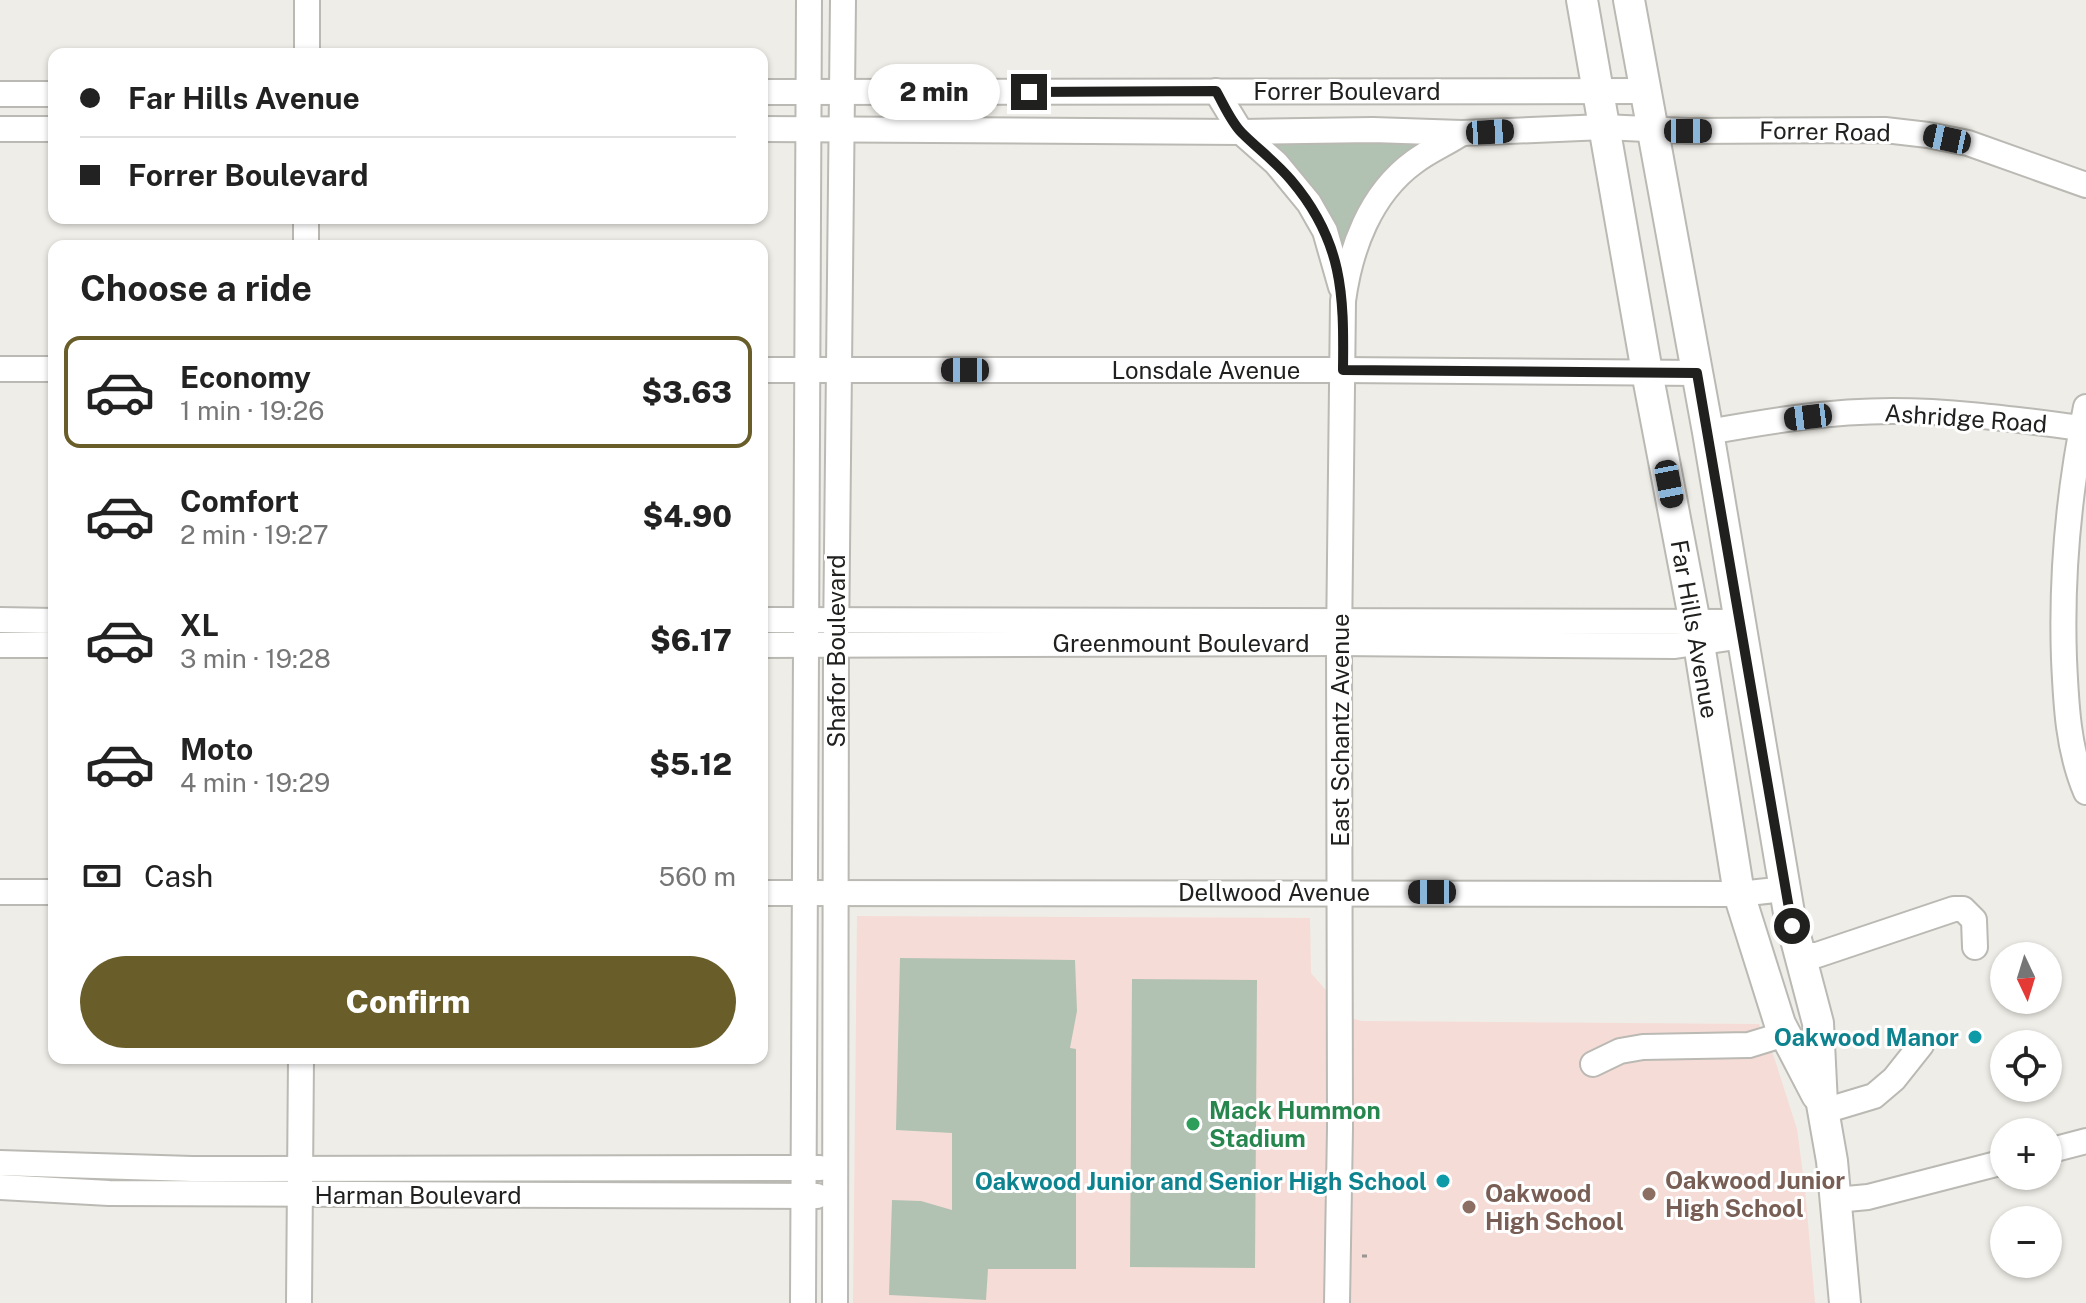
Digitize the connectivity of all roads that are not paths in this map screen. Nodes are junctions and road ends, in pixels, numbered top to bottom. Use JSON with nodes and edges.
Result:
{"nodes":[{"id":1,"x":307,"y":0,"type":"edge"},
{"id":2,"x":809,"y":0,"type":"edge"},
{"id":3,"x":843,"y":0,"type":"edge"},
{"id":4,"x":1582,"y":0,"type":"edge"},
{"id":5,"x":1629,"y":0,"type":"edge"},
{"id":6,"x":307,"y":48,"type":"edge"},
{"id":7,"x":1216,"y":91,"type":"junction"},
{"id":8,"x":1411,"y":91,"type":"junction"},
{"id":9,"x":1645,"y":91,"type":"junction"},
{"id":10,"x":768,"y":92,"type":"edge"},
{"id":11,"x":808,"y":92,"type":"junction"},
{"id":12,"x":841,"y":92,"type":"junction"},
{"id":13,"x":1598,"y":92,"type":"junction"},
{"id":14,"x":0,"y":94,"type":"edge"},
{"id":15,"x":48,"y":94,"type":"edge"},
{"id":16,"x":1604,"y":127,"type":"junction"},
{"id":17,"x":0,"y":129,"type":"edge"},
{"id":18,"x":48,"y":129,"type":"edge"},
{"id":19,"x":768,"y":129,"type":"edge"},
{"id":20,"x":807,"y":129,"type":"junction"},
{"id":21,"x":840,"y":129,"type":"junction"},
{"id":22,"x":1651,"y":129,"type":"junction"},
{"id":23,"x":1241,"y":132,"type":"junction"},
{"id":24,"x":1462,"y":133,"type":"joint"},
{"id":25,"x":1436,"y":141,"type":"junction"},
{"id":26,"x":2086,"y":185,"type":"edge"},
{"id":27,"x":1343,"y":301,"type":"junction"},
{"id":28,"x":0,"y":369,"type":"edge"},
{"id":29,"x":48,"y":369,"type":"edge"},
{"id":30,"x":768,"y":370,"type":"edge"},
{"id":31,"x":806,"y":370,"type":"junction"},
{"id":32,"x":839,"y":370,"type":"junction"},
{"id":33,"x":1343,"y":370,"type":"junction"},
{"id":34,"x":1647,"y":372,"type":"junction"},
{"id":35,"x":1697,"y":373,"type":"junction"},
{"id":36,"x":2084,"y":417,"type":"edge"},
{"id":37,"x":1708,"y":432,"type":"junction"},
{"id":38,"x":806,"y":619,"type":"junction"},
{"id":39,"x":0,"y":620,"type":"edge"},
{"id":40,"x":768,"y":620,"type":"edge"},
{"id":41,"x":48,"y":621,"type":"edge"},
{"id":42,"x":1741,"y":629,"type":"junction"},
{"id":43,"x":836,"y":632,"type":"junction"},
{"id":44,"x":1339,"y":632,"type":"junction"},
{"id":45,"x":1697,"y":634,"type":"junction"},
{"id":46,"x":0,"y":645,"type":"edge"},
{"id":47,"x":48,"y":645,"type":"edge"},
{"id":48,"x":768,"y":645,"type":"edge"},
{"id":49,"x":806,"y":645,"type":"junction"},
{"id":50,"x":2086,"y":792,"type":"edge"},
{"id":51,"x":1785,"y":889,"type":"junction"},
{"id":52,"x":0,"y":892,"type":"edge"},
{"id":53,"x":48,"y":892,"type":"edge"},
{"id":54,"x":1339,"y":892,"type":"junction"},
{"id":55,"x":768,"y":893,"type":"edge"},
{"id":56,"x":803,"y":893,"type":"junction"},
{"id":57,"x":835,"y":893,"type":"junction"},
{"id":58,"x":1739,"y":894,"type":"junction"},
{"id":59,"x":1975,"y":947,"type":"dead end"},
{"id":60,"x":1800,"y":955,"type":"junction"},
{"id":61,"x":1785,"y":1034,"type":"junction"},
{"id":62,"x":1921,"y":1045,"type":"dead end"},
{"id":63,"x":301,"y":1064,"type":"edge"},
{"id":64,"x":1593,"y":1064,"type":"dead end"},
{"id":65,"x":1823,"y":1108,"type":"junction"},
{"id":66,"x":2086,"y":1141,"type":"edge"},
{"id":67,"x":2062,"y":1147,"type":"edge"},
{"id":68,"x":0,"y":1163,"type":"edge"},
{"id":69,"x":1990,"y":1166,"type":"edge"},
{"id":70,"x":549,"y":1168,"type":"junction"},
{"id":71,"x":804,"y":1168,"type":"junction"},
{"id":72,"x":835,"y":1168,"type":"junction"},
{"id":73,"x":300,"y":1169,"type":"junction"},
{"id":74,"x":45,"y":1177,"type":"junction"},
{"id":75,"x":0,"y":1187,"type":"edge"},
{"id":76,"x":300,"y":1194,"type":"junction"},
{"id":77,"x":804,"y":1195,"type":"junction"},
{"id":78,"x":548,"y":1196,"type":"junction"},
{"id":79,"x":835,"y":1196,"type":"junction"},
{"id":80,"x":1836,"y":1200,"type":"junction"},
{"id":81,"x":299,"y":1303,"type":"edge"},
{"id":82,"x":803,"y":1303,"type":"edge"},
{"id":83,"x":835,"y":1303,"type":"edge"},
{"id":84,"x":1337,"y":1303,"type":"edge"},
{"id":85,"x":1845,"y":1303,"type":"edge"}],
"edges":[{"from":1,"to":6,"type":"street"},
{"from":2,"to":11,"type":"street","name":"Shafor Boulevard"},
{"from":3,"to":12,"type":"street","name":"Shafor Boulevard"},
{"from":4,"to":13,"type":"main road","name":"Far Hills Avenue"},
{"from":5,"to":9,"type":"main road","name":"Far Hills Avenue"},
{"from":7,"to":8,"type":"street","name":"Forrer Boulevard"},
{"from":7,"to":12,"type":"street","name":"Forrer Boulevard"},
{"from":7,"to":23,"type":"street","name":"East Schantz Avenue"},
{"from":8,"to":13,"type":"street","name":"Forrer Boulevard"},
{"from":8,"to":25,"type":"street"},
{"from":9,"to":13,"type":"street","name":"Forrer Boulevard"},
{"from":9,"to":22,"type":"main road","name":"Far Hills Avenue"},
{"from":10,"to":11,"type":"street","name":"Forrer Boulevard"},
{"from":11,"to":12,"type":"street","name":"Forrer Boulevard"},
{"from":11,"to":20,"type":"street","name":"Shafor Boulevard"},
{"from":12,"to":21,"type":"street","name":"Shafor Boulevard"},
{"from":13,"to":16,"type":"main road","name":"Far Hills Avenue"},
{"from":14,"to":15,"type":"street"},
{"from":16,"to":22,"type":"street","name":"Forrer Boulevard"},
{"from":16,"to":24,"type":"street","name":"Forrer Boulevard"},
{"from":16,"to":34,"type":"main road","name":"Far Hills Avenue"},
{"from":17,"to":18,"type":"street"},
{"from":19,"to":20,"type":"street","name":"Forrer Boulevard"},
{"from":20,"to":21,"type":"street","name":"Forrer Boulevard"},
{"from":20,"to":31,"type":"street","name":"Shafor Boulevard"},
{"from":21,"to":23,"type":"street","name":"Forrer Boulevard"},
{"from":21,"to":32,"type":"street","name":"Shafor Boulevard"},
{"from":22,"to":26,"type":"street","name":"Forrer Road"},
{"from":22,"to":35,"type":"main road","name":"Far Hills Avenue"},
{"from":23,"to":25,"type":"street","name":"Forrer Boulevard"},
{"from":23,"to":27,"type":"street","name":"East Schantz Avenue"},
{"from":24,"to":25,"type":"street","name":"East Schantz Avenue"},
{"from":25,"to":27,"type":"street","name":"East Schantz Avenue"},
{"from":27,"to":33,"type":"street","name":"East Schantz Avenue"},
{"from":28,"to":29,"type":"street"},
{"from":30,"to":31,"type":"street","name":"Lonsdale Avenue"},
{"from":31,"to":32,"type":"street","name":"Lonsdale Avenue"},
{"from":31,"to":38,"type":"street","name":"Shafor Boulevard"},
{"from":32,"to":33,"type":"street","name":"Lonsdale Avenue"},
{"from":32,"to":43,"type":"street","name":"Shafor Boulevard"},
{"from":33,"to":34,"type":"street","name":"Lonsdale Avenue"},
{"from":33,"to":44,"type":"street","name":"East Schantz Avenue"},
{"from":34,"to":35,"type":"street","name":"Lonsdale Avenue"},
{"from":34,"to":45,"type":"main road","name":"Far Hills Avenue"},
{"from":35,"to":37,"type":"main road","name":"Far Hills Avenue"},
{"from":36,"to":37,"type":"street","name":"Ashridge Road"},
{"from":36,"to":50,"type":"street"},
{"from":37,"to":42,"type":"main road","name":"Far Hills Avenue"},
{"from":38,"to":40,"type":"street","name":"Greenmount Boulevard"},
{"from":38,"to":43,"type":"street","name":"Greenmount Boulevard"},
{"from":38,"to":49,"type":"street","name":"Shafor Boulevard"},
{"from":39,"to":41,"type":"street"},
{"from":42,"to":45,"type":"street","name":"Greenmount Boulevard"},
{"from":42,"to":51,"type":"main road","name":"Far Hills Avenue"},
{"from":43,"to":44,"type":"street","name":"Greenmount Boulevard"},
{"from":43,"to":49,"type":"street","name":"Greenmount Boulevard"},
{"from":43,"to":57,"type":"street","name":"Shafor Boulevard"},
{"from":44,"to":45,"type":"street","name":"Greenmount Boulevard"},
{"from":44,"to":54,"type":"street","name":"East Schantz Avenue"},
{"from":45,"to":58,"type":"main road","name":"Far Hills Avenue"},
{"from":46,"to":47,"type":"street"},
{"from":48,"to":49,"type":"street","name":"Greenmount Boulevard"},
{"from":49,"to":56,"type":"street","name":"Shafor Boulevard"},
{"from":51,"to":58,"type":"street","name":"Dellwood Avenue"},
{"from":51,"to":60,"type":"main road","name":"Far Hills Avenue"},
{"from":52,"to":53,"type":"street"},
{"from":54,"to":57,"type":"street","name":"Dellwood Avenue"},
{"from":54,"to":58,"type":"street","name":"Dellwood Avenue"},
{"from":54,"to":84,"type":"street","name":"East Schantz Avenue"},
{"from":55,"to":56,"type":"street","name":"Dellwood Avenue"},
{"from":56,"to":57,"type":"street","name":"Dellwood Avenue"},
{"from":56,"to":71,"type":"street","name":"Shafor Boulevard"},
{"from":57,"to":72,"type":"street","name":"Shafor Boulevard"},
{"from":58,"to":61,"type":"main road","name":"Far Hills Avenue"},
{"from":59,"to":60,"type":"street"},
{"from":60,"to":65,"type":"main road","name":"Far Hills Avenue"},
{"from":61,"to":64,"type":"street"},
{"from":61,"to":65,"type":"main road","name":"Far Hills Avenue"},
{"from":62,"to":65,"type":"street"},
{"from":63,"to":73,"type":"street"},
{"from":65,"to":80,"type":"main road","name":"Far Hills Avenue"},
{"from":66,"to":67,"type":"street"},
{"from":68,"to":74,"type":"street","name":"Harman Boulevard"},
{"from":69,"to":80,"type":"street"},
{"from":70,"to":71,"type":"street","name":"Harman Boulevard"},
{"from":70,"to":73,"type":"street","name":"Harman Boulevard"},
{"from":70,"to":78,"type":"street"},
{"from":71,"to":72,"type":"street","name":"Harman Boulevard"},
{"from":71,"to":77,"type":"street","name":"Shafor Boulevard"},
{"from":72,"to":79,"type":"street","name":"Shafor Boulevard"},
{"from":73,"to":74,"type":"street","name":"Harman Boulevard"},
{"from":73,"to":76,"type":"street"},
{"from":74,"to":75,"type":"street","name":"Harman Boulevard"},
{"from":74,"to":76,"type":"street","name":"Harman Boulevard"},
{"from":76,"to":78,"type":"street","name":"Harman Boulevard"},
{"from":76,"to":81,"type":"street"},
{"from":77,"to":78,"type":"street","name":"Harman Boulevard"},
{"from":77,"to":79,"type":"street","name":"Harman Boulevard"},
{"from":77,"to":82,"type":"street","name":"Shafor Boulevard"},
{"from":79,"to":83,"type":"street","name":"Shafor Boulevard"},
{"from":80,"to":85,"type":"main road","name":"Far Hills Avenue"}]}
